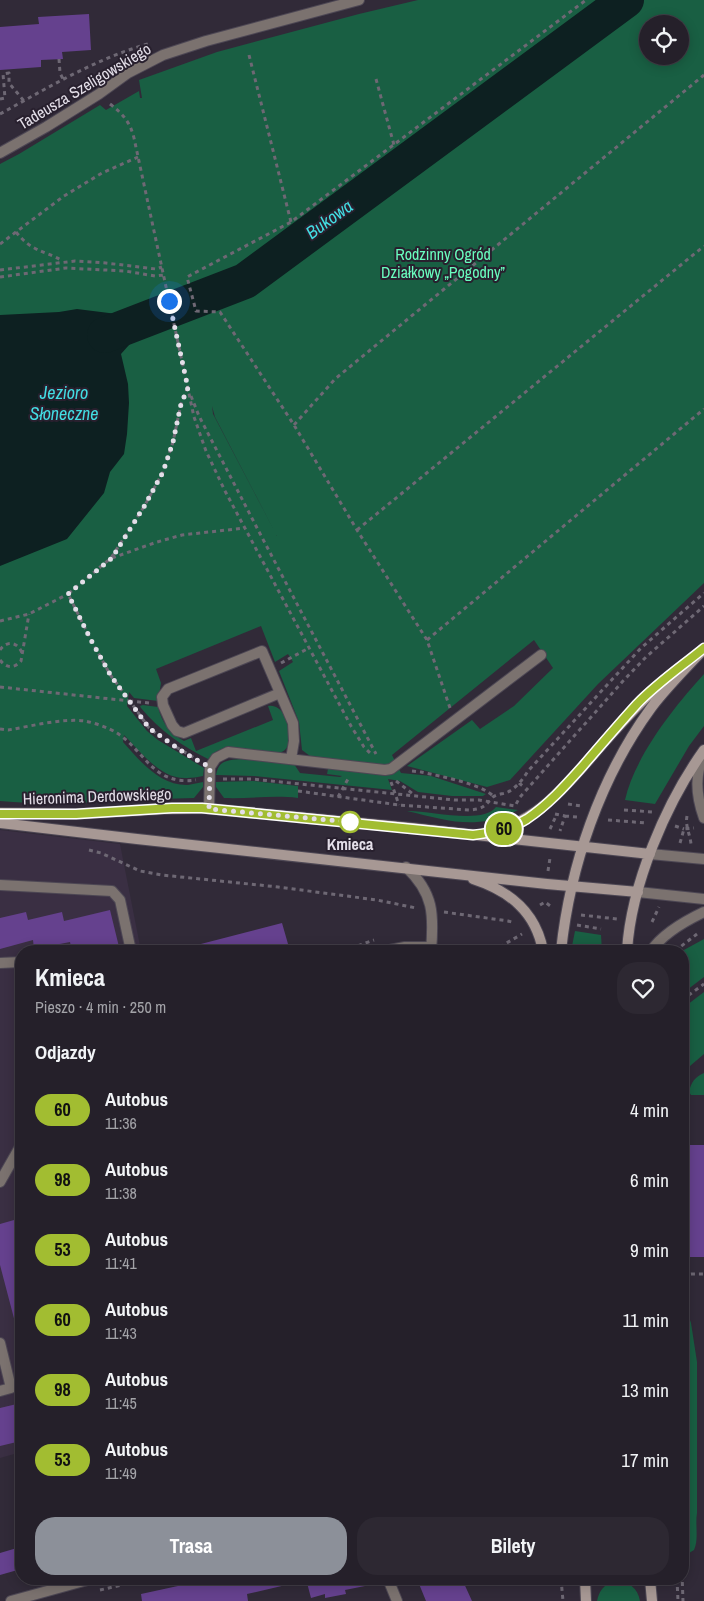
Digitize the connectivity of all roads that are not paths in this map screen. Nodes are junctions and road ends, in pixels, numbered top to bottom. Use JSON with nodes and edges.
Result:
{"nodes":[{"id":1,"x":359,"y":0,"type":"edge"},
{"id":2,"x":0,"y":153,"type":"edge"},
{"id":3,"x":704,"y":648,"type":"edge"},
{"id":4,"x":541,"y":655,"type":"dead end"},
{"id":5,"x":280,"y":693,"type":"junction"},
{"id":6,"x":704,"y":750,"type":"edge"},
{"id":7,"x":704,"y":754,"type":"edge"},
{"id":8,"x":291,"y":759,"type":"junction"},
{"id":9,"x":209,"y":809,"type":"junction"},
{"id":10,"x":0,"y":814,"type":"edge"},
{"id":11,"x":701,"y":822,"type":"edge"},
{"id":12,"x":0,"y":823,"type":"edge"},
{"id":13,"x":473,"y":835,"type":"junction"},
{"id":14,"x":583,"y":847,"type":"junction"},
{"id":15,"x":650,"y":854,"type":"junction"},
{"id":16,"x":704,"y":859,"type":"edge"},
{"id":17,"x":406,"y":868,"type":"junction"},
{"id":18,"x":453,"y":873,"type":"junction"},
{"id":19,"x":0,"y":885,"type":"edge"},
{"id":20,"x":572,"y":886,"type":"junction"},
{"id":21,"x":638,"y":892,"type":"junction"},
{"id":22,"x":704,"y":899,"type":"edge"},
{"id":23,"x":704,"y":912,"type":"edge"},
{"id":24,"x":130,"y":945,"type":"edge"},
{"id":25,"x":432,"y":945,"type":"edge"},
{"id":26,"x":541,"y":945,"type":"edge"},
{"id":27,"x":562,"y":945,"type":"edge"},
{"id":28,"x":628,"y":945,"type":"edge"},
{"id":29,"x":655,"y":945,"type":"edge"},
{"id":30,"x":15,"y":962,"type":"edge"},
{"id":31,"x":0,"y":963,"type":"edge"},
{"id":32,"x":15,"y":1156,"type":"edge"},
{"id":33,"x":0,"y":1182,"type":"edge"},
{"id":34,"x":0,"y":1343,"type":"edge"},
{"id":35,"x":0,"y":1390,"type":"edge"},
{"id":36,"x":69,"y":1585,"type":"edge"},
{"id":37,"x":390,"y":1585,"type":"edge"},
{"id":38,"x":585,"y":1585,"type":"edge"},
{"id":39,"x":651,"y":1585,"type":"edge"},
{"id":40,"x":11,"y":1601,"type":"edge"},
{"id":41,"x":397,"y":1601,"type":"edge"},
{"id":42,"x":586,"y":1601,"type":"edge"},
{"id":43,"x":652,"y":1601,"type":"edge"}],
"edges":[{"from":1,"to":2,"type":"street","name":"Tadeusza Szeligowskiego"},
{"from":3,"to":13,"type":"main road"},
{"from":3,"to":14,"type":"main road"},
{"from":4,"to":8,"type":"street"},
{"from":5,"to":5,"type":"street"},
{"from":5,"to":8,"type":"street"},
{"from":6,"to":15,"type":"main road"},
{"from":7,"to":11,"type":"street"},
{"from":8,"to":9,"type":"street"},
{"from":9,"to":10,"type":"main road","name":"Hieronima Derdowskiego"},
{"from":9,"to":13,"type":"main road","name":"Hieronima Derdowskiego"},
{"from":12,"to":17,"type":"main road","name":"Hieronima Derdowskiego"},
{"from":13,"to":14,"type":"main road","name":"Hieronima Derdowskiego"},
{"from":14,"to":15,"type":"main road","name":"Hieronima Derdowskiego"},
{"from":14,"to":20,"type":"main road"},
{"from":15,"to":16,"type":"street","name":"Hieronima Derdowskiego"},
{"from":15,"to":21,"type":"main road"},
{"from":17,"to":18,"type":"main road","name":"Hieronima Derdowskiego"},
{"from":17,"to":25,"type":"street"},
{"from":18,"to":20,"type":"main road","name":"Hieronima Derdowskiego"},
{"from":18,"to":26,"type":"main road"},
{"from":19,"to":24,"type":"street"},
{"from":20,"to":21,"type":"main road","name":"Hieronima Derdowskiego"},
{"from":20,"to":27,"type":"main road"},
{"from":21,"to":22,"type":"street","name":"Hieronima Derdowskiego"},
{"from":21,"to":28,"type":"main road"},
{"from":23,"to":29,"type":"street"},
{"from":30,"to":31,"type":"street"},
{"from":32,"to":33,"type":"street"},
{"from":34,"to":35,"type":"street"},
{"from":36,"to":40,"type":"street"},
{"from":37,"to":41,"type":"street"},
{"from":38,"to":42,"type":"main road"},
{"from":39,"to":43,"type":"main road"}]}
